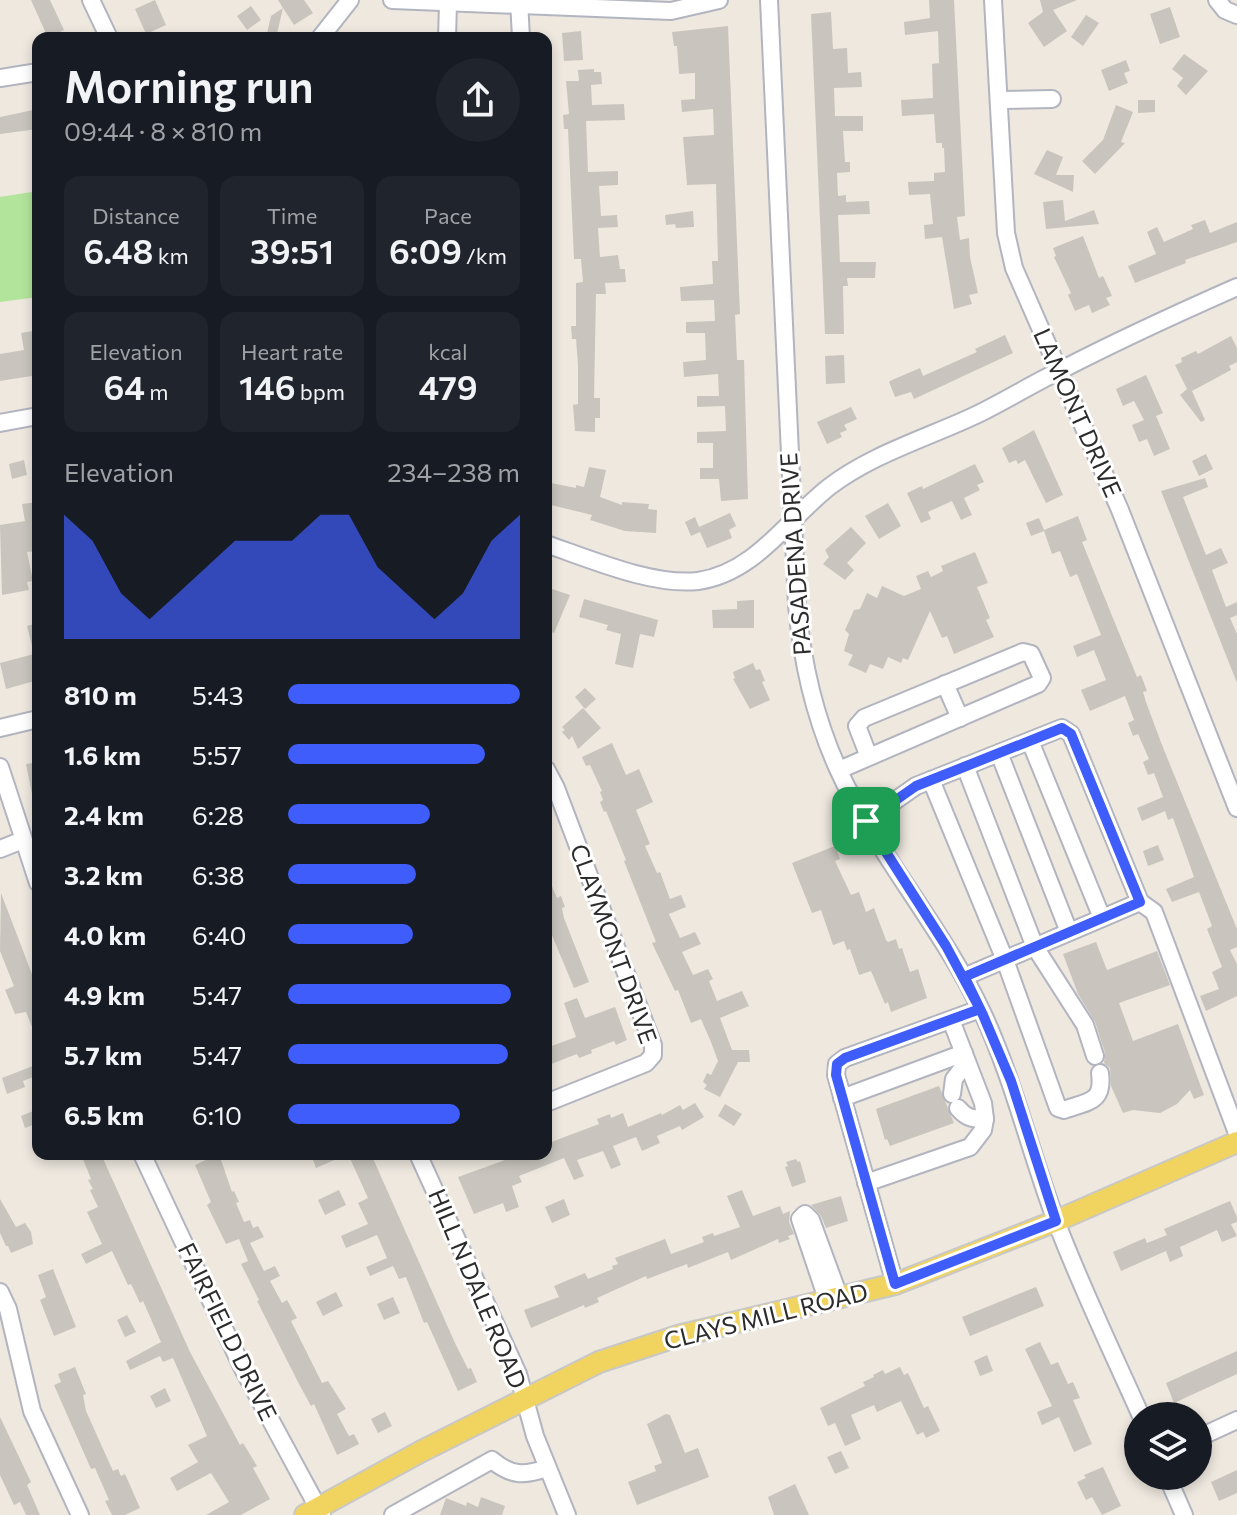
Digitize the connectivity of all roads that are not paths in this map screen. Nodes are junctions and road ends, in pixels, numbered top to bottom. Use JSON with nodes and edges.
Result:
{"nodes":[{"id":1,"x":91,"y":0,"type":"edge"},
{"id":2,"x":350,"y":0,"type":"edge"},
{"id":3,"x":392,"y":0,"type":"edge"},
{"id":4,"x":719,"y":0,"type":"edge"},
{"id":5,"x":769,"y":0,"type":"edge"},
{"id":6,"x":993,"y":0,"type":"edge"},
{"id":7,"x":1217,"y":0,"type":"edge"},
{"id":8,"x":448,"y":3,"type":"junction"},
{"id":9,"x":520,"y":3,"type":"edge"},
{"id":10,"x":1237,"y":15,"type":"edge"},
{"id":11,"x":106,"y":32,"type":"edge"},
{"id":12,"x":330,"y":32,"type":"edge"},
{"id":13,"x":447,"y":32,"type":"edge"},
{"id":14,"x":521,"y":32,"type":"edge"},
{"id":15,"x":32,"y":73,"type":"edge"},
{"id":16,"x":0,"y":78,"type":"edge"},
{"id":17,"x":1052,"y":99,"type":"dead end"},
{"id":18,"x":1000,"y":100,"type":"junction"},
{"id":19,"x":1237,"y":287,"type":"edge"},
{"id":20,"x":1058,"y":371,"type":"junction"},
{"id":21,"x":32,"y":417,"type":"edge"},
{"id":22,"x":0,"y":423,"type":"edge"},
{"id":23,"x":794,"y":519,"type":"junction"},
{"id":24,"x":552,"y":546,"type":"edge"},
{"id":25,"x":945,"y":684,"type":"junction"},
{"id":26,"x":960,"y":718,"type":"junction"},
{"id":27,"x":32,"y":720,"type":"edge"},
{"id":28,"x":0,"y":728,"type":"edge"},
{"id":29,"x":1030,"y":741,"type":"junction"},
{"id":30,"x":999,"y":753,"type":"junction"},
{"id":31,"x":869,"y":757,"type":"junction"},
{"id":32,"x":965,"y":766,"type":"junction"},
{"id":33,"x":0,"y":767,"type":"edge"},
{"id":34,"x":839,"y":770,"type":"junction"},
{"id":35,"x":552,"y":780,"type":"edge"},
{"id":36,"x":931,"y":780,"type":"junction"},
{"id":37,"x":1237,"y":808,"type":"edge"},
{"id":38,"x":866,"y":821,"type":"junction"},
{"id":39,"x":23,"y":840,"type":"junction"},
{"id":40,"x":0,"y":849,"type":"edge"},
{"id":41,"x":32,"y":866,"type":"edge"},
{"id":42,"x":1140,"y":902,"type":"junction"},
{"id":43,"x":1102,"y":918,"type":"junction"},
{"id":44,"x":1069,"y":932,"type":"junction"},
{"id":45,"x":1035,"y":947,"type":"junction"},
{"id":46,"x":1005,"y":960,"type":"junction"},
{"id":47,"x":964,"y":977,"type":"junction"},
{"id":48,"x":980,"y":1009,"type":"junction"},
{"id":49,"x":951,"y":1020,"type":"junction"},
{"id":50,"x":1095,"y":1056,"type":"dead end"},
{"id":51,"x":965,"y":1058,"type":"junction"},
{"id":52,"x":1100,"y":1073,"type":"dead end"},
{"id":53,"x":842,"y":1098,"type":"junction"},
{"id":54,"x":552,"y":1101,"type":"edge"},
{"id":55,"x":985,"y":1119,"type":"junction"},
{"id":56,"x":1237,"y":1133,"type":"edge"},
{"id":57,"x":1237,"y":1142,"type":"edge"},
{"id":58,"x":145,"y":1160,"type":"edge"},
{"id":59,"x":421,"y":1160,"type":"edge"},
{"id":60,"x":866,"y":1183,"type":"junction"},
{"id":61,"x":1056,"y":1221,"type":"junction"},
{"id":62,"x":895,"y":1284,"type":"junction"},
{"id":63,"x":0,"y":1292,"type":"edge"},
{"id":64,"x":524,"y":1398,"type":"junction"},
{"id":65,"x":1135,"y":1402,"type":"edge"},
{"id":66,"x":1237,"y":1420,"type":"edge"},
{"id":67,"x":1212,"y":1432,"type":"edge"},
{"id":68,"x":547,"y":1468,"type":"junction"},
{"id":69,"x":1173,"y":1490,"type":"edge"},
{"id":70,"x":315,"y":1513,"type":"edge"},
{"id":71,"x":80,"y":1515,"type":"edge"},
{"id":72,"x":393,"y":1515,"type":"edge"},
{"id":73,"x":567,"y":1515,"type":"edge"},
{"id":74,"x":1184,"y":1515,"type":"edge"}],
"edges":[{"from":1,"to":11,"type":"street"},
{"from":2,"to":12,"type":"street"},
{"from":3,"to":8,"type":"street"},
{"from":4,"to":9,"type":"street"},
{"from":5,"to":23,"type":"street","name":"PASADENA DRIVE"},
{"from":6,"to":18,"type":"street","name":"LAMONT DRIVE"},
{"from":7,"to":10,"type":"street"},
{"from":8,"to":9,"type":"street"},
{"from":8,"to":13,"type":"street"},
{"from":9,"to":14,"type":"street"},
{"from":15,"to":16,"type":"street"},
{"from":17,"to":18,"type":"street"},
{"from":18,"to":20,"type":"street","name":"LAMONT DRIVE"},
{"from":19,"to":20,"type":"street"},
{"from":20,"to":23,"type":"street"},
{"from":20,"to":37,"type":"street","name":"LAMONT DRIVE"},
{"from":21,"to":22,"type":"street"},
{"from":23,"to":24,"type":"street"},
{"from":23,"to":34,"type":"street","name":"PASADENA DRIVE"},
{"from":25,"to":26,"type":"street"},
{"from":25,"to":26,"type":"street"},
{"from":25,"to":31,"type":"street"},
{"from":26,"to":31,"type":"street"},
{"from":27,"to":28,"type":"street"},
{"from":29,"to":30,"type":"street"},
{"from":29,"to":42,"type":"street"},
{"from":29,"to":43,"type":"street"},
{"from":30,"to":32,"type":"street"},
{"from":30,"to":44,"type":"street"},
{"from":31,"to":34,"type":"street"},
{"from":32,"to":36,"type":"street"},
{"from":32,"to":45,"type":"street"},
{"from":33,"to":39,"type":"street"},
{"from":34,"to":38,"type":"street","name":"PASADENA DRIVE"},
{"from":35,"to":54,"type":"street","name":"CLAYMONT DRIVE"},
{"from":36,"to":38,"type":"street"},
{"from":36,"to":46,"type":"street"},
{"from":38,"to":47,"type":"street","name":"PASADENA DRIVE"},
{"from":39,"to":40,"type":"street"},
{"from":39,"to":41,"type":"street"},
{"from":42,"to":43,"type":"street"},
{"from":42,"to":56,"type":"street"},
{"from":43,"to":44,"type":"street"},
{"from":44,"to":45,"type":"street"},
{"from":45,"to":46,"type":"street"},
{"from":45,"to":50,"type":"street"},
{"from":46,"to":47,"type":"street"},
{"from":46,"to":52,"type":"street"},
{"from":47,"to":48,"type":"street","name":"PASADENA DRIVE"},
{"from":48,"to":49,"type":"street"},
{"from":48,"to":61,"type":"street","name":"PASADENA DRIVE"},
{"from":49,"to":51,"type":"street"},
{"from":49,"to":53,"type":"street"},
{"from":51,"to":53,"type":"street"},
{"from":51,"to":55,"type":"street"},
{"from":51,"to":55,"type":"street"},
{"from":53,"to":60,"type":"street"},
{"from":55,"to":60,"type":"street"},
{"from":57,"to":61,"type":"main road","name":"CLAYS MILL ROAD"},
{"from":58,"to":70,"type":"street","name":"FAIRFIELD DRIVE"},
{"from":59,"to":64,"type":"street","name":"HILL N DALE ROAD"},
{"from":60,"to":62,"type":"street"},
{"from":61,"to":62,"type":"main road","name":"CLAYS MILL ROAD"},
{"from":61,"to":65,"type":"street","name":"PASADENA DRIVE"},
{"from":62,"to":64,"type":"main road","name":"CLAYS MILL ROAD"},
{"from":63,"to":71,"type":"street"},
{"from":64,"to":68,"type":"street","name":"HILL N DALE ROAD"},
{"from":64,"to":70,"type":"main road","name":"CLAYS MILL ROAD"},
{"from":66,"to":67,"type":"street"},
{"from":68,"to":72,"type":"street"},
{"from":68,"to":73,"type":"street","name":"HILL N DALE ROAD"},
{"from":69,"to":74,"type":"street"}]}
